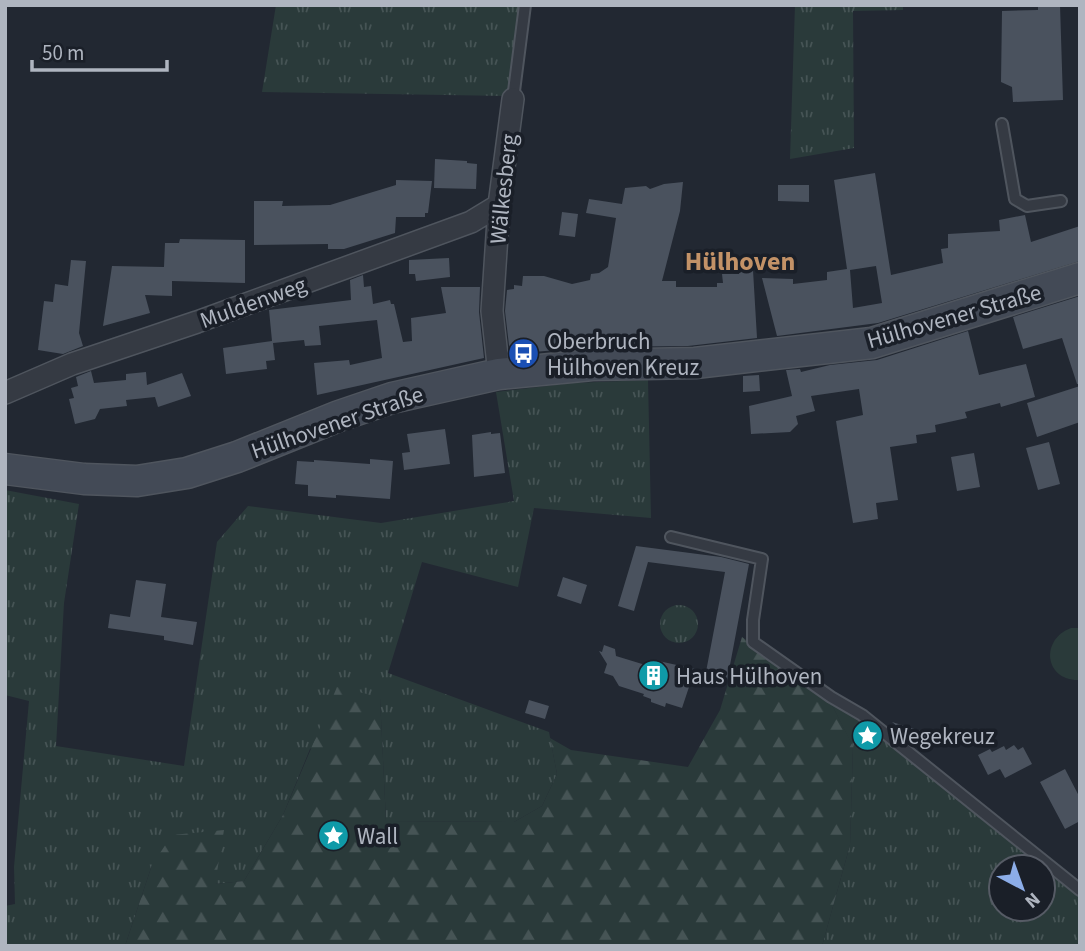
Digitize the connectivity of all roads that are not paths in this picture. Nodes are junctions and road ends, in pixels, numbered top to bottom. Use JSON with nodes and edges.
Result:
{"nodes":[{"id":1,"x":525,"y":5,"type":"edge"},
{"id":2,"x":513,"y":99,"type":"joint"},
{"id":3,"x":1002,"y":124,"type":"dead end"},
{"id":4,"x":1061,"y":201,"type":"dead end"},
{"id":5,"x":499,"y":205,"type":"junction"},
{"id":6,"x":1080,"y":278,"type":"edge"},
{"id":7,"x":499,"y":374,"type":"junction"},
{"id":8,"x":5,"y":393,"type":"edge"},
{"id":9,"x":5,"y":469,"type":"edge"},
{"id":10,"x":671,"y":537,"type":"dead end"},
{"id":11,"x":1080,"y":890,"type":"edge"}],
"edges":[{"from":1,"to":2,"type":"lane","name":"Wälkesberg"},
{"from":2,"to":5,"type":"street","name":"Wälkesberg"},
{"from":3,"to":4,"type":"lane"},
{"from":5,"to":7,"type":"street","name":"Wälkesberg"},
{"from":5,"to":8,"type":"street","name":"Muldenweg"},
{"from":6,"to":7,"type":"main road","name":"Hülhovener Straße"},
{"from":7,"to":9,"type":"main road","name":"Hülhovener Straße"},
{"from":10,"to":11,"type":"lane"}]}
